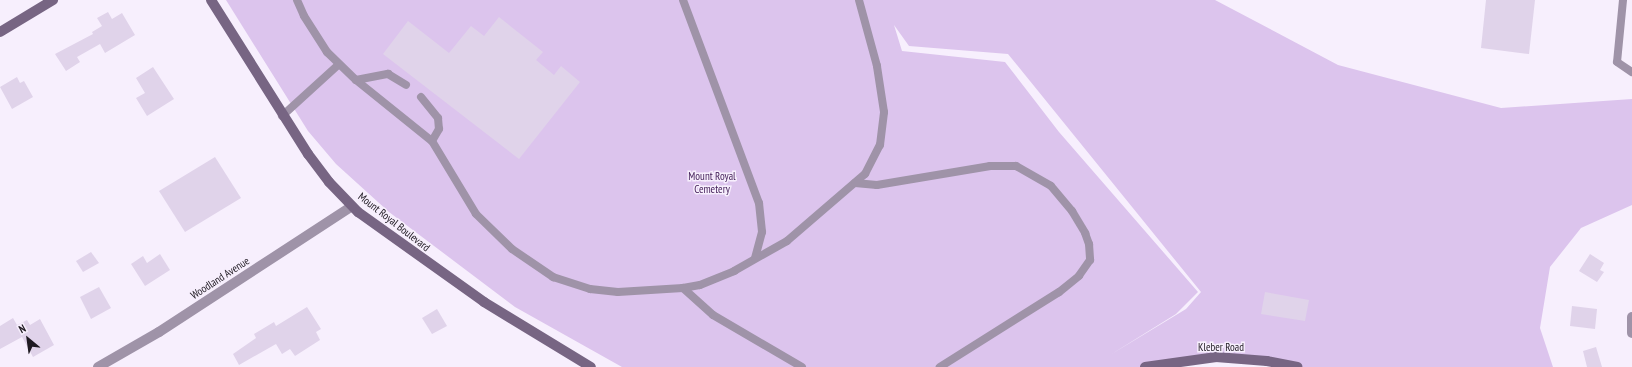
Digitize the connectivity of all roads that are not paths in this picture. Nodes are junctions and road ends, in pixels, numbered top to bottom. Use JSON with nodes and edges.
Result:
{"nodes":[{"id":1,"x":53,"y":0,"type":"edge"},
{"id":2,"x":211,"y":0,"type":"edge"},
{"id":3,"x":297,"y":0,"type":"edge"},
{"id":4,"x":683,"y":0,"type":"edge"},
{"id":5,"x":1623,"y":0,"type":"edge"},
{"id":6,"x":862,"y":1,"type":"edge"},
{"id":7,"x":0,"y":32,"type":"edge"},
{"id":8,"x":338,"y":65,"type":"junction"},
{"id":9,"x":1632,"y":72,"type":"edge"},
{"id":10,"x":356,"y":80,"type":"junction"},
{"id":11,"x":406,"y":85,"type":"dead end"},
{"id":12,"x":421,"y":97,"type":"dead end"},
{"id":13,"x":282,"y":116,"type":"junction"},
{"id":14,"x":432,"y":141,"type":"junction"},
{"id":15,"x":855,"y":183,"type":"junction"},
{"id":16,"x":352,"y":206,"type":"junction"},
{"id":17,"x":755,"y":259,"type":"junction"},
{"id":18,"x":683,"y":288,"type":"junction"},
{"id":19,"x":1632,"y":317,"type":"edge"},
{"id":20,"x":1632,"y":332,"type":"edge"},
{"id":21,"x":1150,"y":366,"type":"edge"},
{"id":22,"x":98,"y":367,"type":"edge"},
{"id":23,"x":591,"y":367,"type":"edge"},
{"id":24,"x":802,"y":367,"type":"edge"},
{"id":25,"x":940,"y":367,"type":"edge"},
{"id":26,"x":1297,"y":367,"type":"edge"}],
"edges":[{"from":1,"to":7,"type":"main road"},
{"from":2,"to":13,"type":"main road","name":"Mount Royal Boulevard"},
{"from":3,"to":8,"type":"lane"},
{"from":4,"to":17,"type":"lane"},
{"from":5,"to":9,"type":"lane"},
{"from":6,"to":15,"type":"lane"},
{"from":8,"to":10,"type":"lane"},
{"from":8,"to":13,"type":"lane"},
{"from":10,"to":11,"type":"lane"},
{"from":10,"to":14,"type":"lane"},
{"from":12,"to":14,"type":"lane"},
{"from":13,"to":16,"type":"main road","name":"Mount Royal Boulevard"},
{"from":14,"to":18,"type":"lane"},
{"from":15,"to":17,"type":"lane"},
{"from":15,"to":25,"type":"lane"},
{"from":16,"to":22,"type":"street","name":"Woodland Avenue"},
{"from":16,"to":23,"type":"main road","name":"Mount Royal Boulevard"},
{"from":17,"to":18,"type":"lane"},
{"from":18,"to":24,"type":"lane"},
{"from":19,"to":20,"type":"street"},
{"from":21,"to":26,"type":"main road","name":"Kleber Road"}]}
